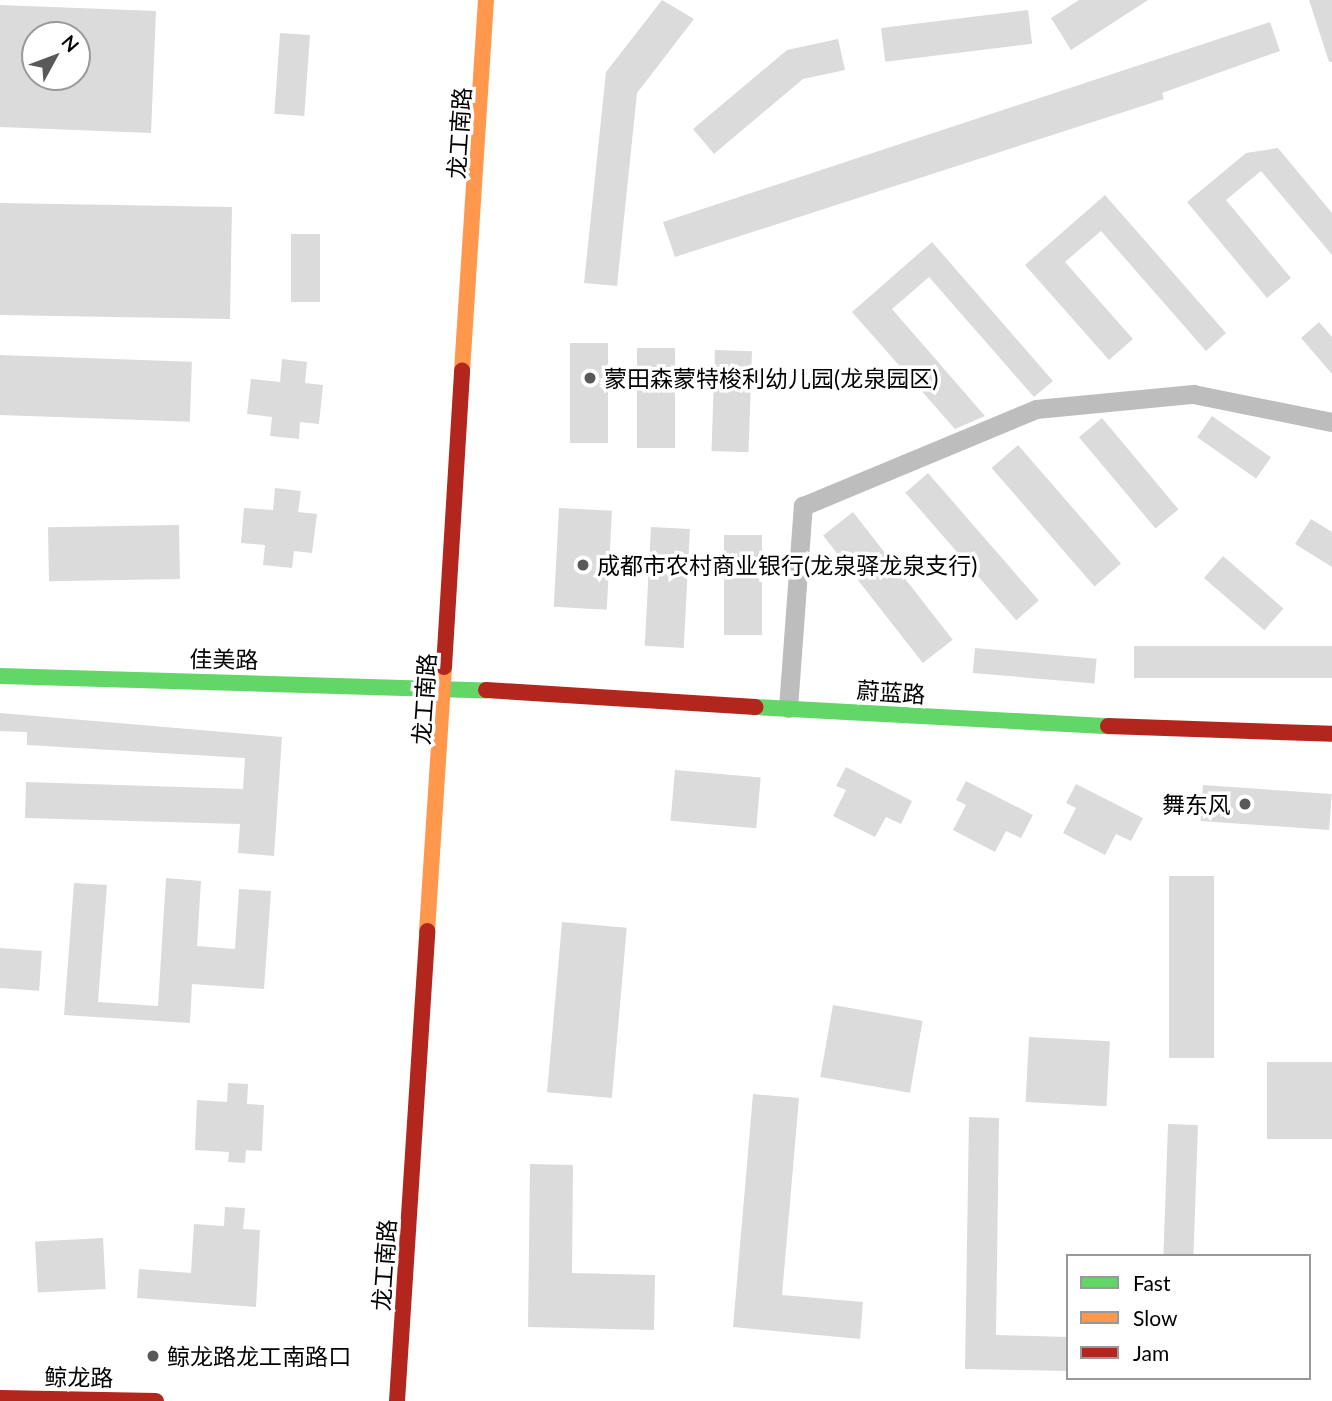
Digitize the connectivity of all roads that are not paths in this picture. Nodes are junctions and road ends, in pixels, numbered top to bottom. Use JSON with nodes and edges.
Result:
{"nodes":[{"id":1,"x":486,"y":0,"type":"edge"},
{"id":2,"x":1332,"y":422,"type":"edge"},
{"id":3,"x":0,"y":676,"type":"edge"},
{"id":4,"x":447,"y":687,"type":"junction"},
{"id":5,"x":788,"y":708,"type":"junction"},
{"id":6,"x":1332,"y":734,"type":"edge"},
{"id":7,"x":0,"y":1398,"type":"edge"},
{"id":8,"x":156,"y":1401,"type":"edge"},
{"id":9,"x":397,"y":1401,"type":"edge"}],
"edges":[{"from":1,"to":4,"type":"street","name":"龙工南路"},
{"from":2,"to":5,"type":"street"},
{"from":3,"to":4,"type":"street","name":"佳美路"},
{"from":4,"to":5,"type":"street","name":"蔚蓝路"},
{"from":4,"to":9,"type":"street","name":"龙工南路"},
{"from":5,"to":6,"type":"street","name":"蔚蓝路"},
{"from":7,"to":8,"type":"street","name":"鲸龙路"}]}
